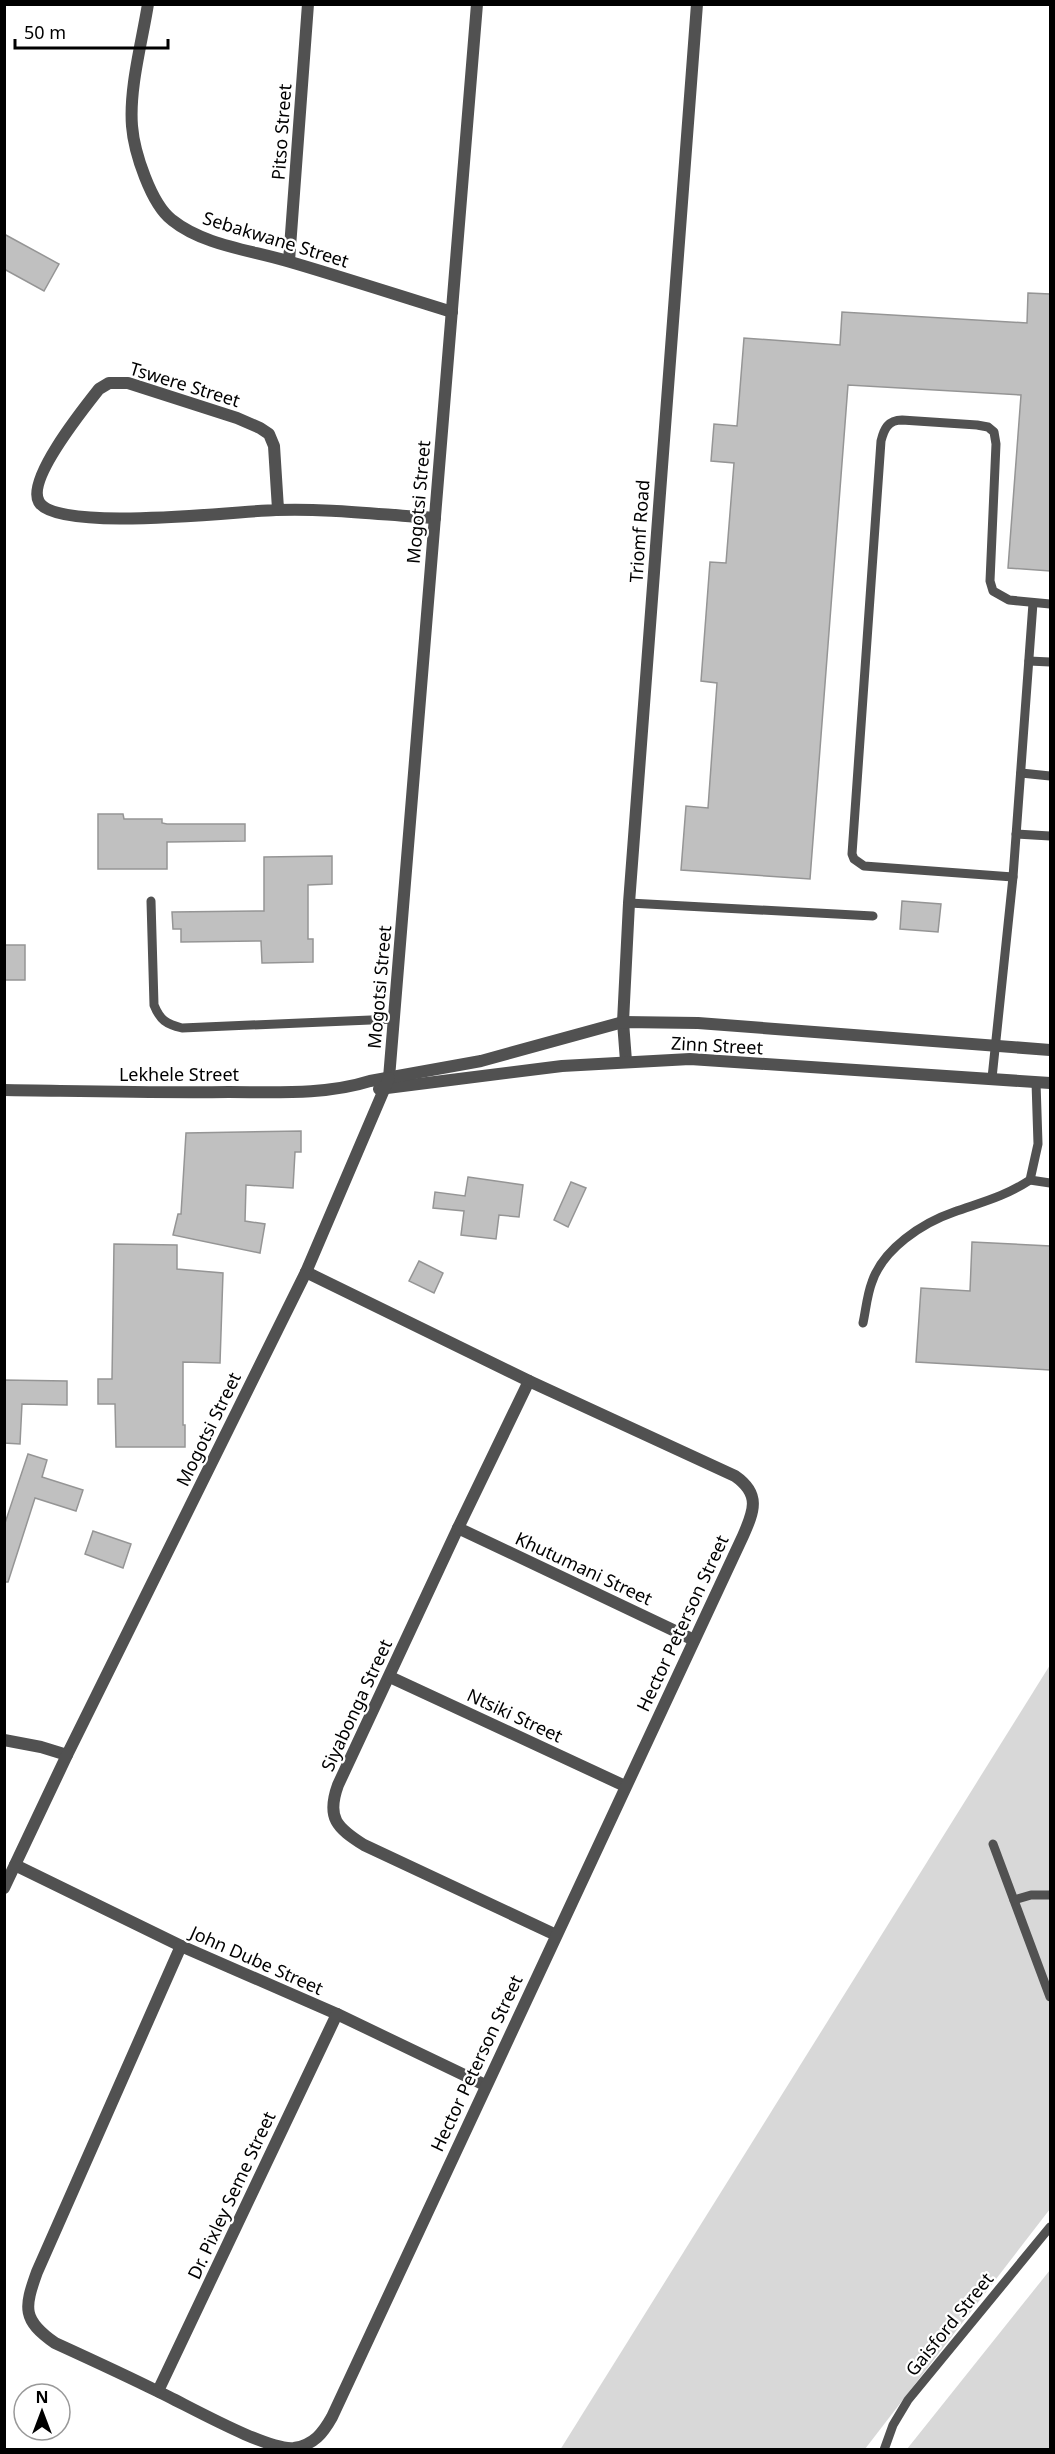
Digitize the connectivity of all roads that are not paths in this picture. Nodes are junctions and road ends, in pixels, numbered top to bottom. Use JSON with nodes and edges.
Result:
{"nodes":[{"id":1,"x":148,"y":4,"type":"edge"},
{"id":2,"x":308,"y":4,"type":"edge"},
{"id":3,"x":477,"y":4,"type":"edge"},
{"id":4,"x":697,"y":4,"type":"edge"},
{"id":5,"x":289,"y":261,"type":"junction"},
{"id":6,"x":452,"y":312,"type":"junction"},
{"id":7,"x":278,"y":510,"type":"junction"},
{"id":8,"x":435,"y":518,"type":"junction"},
{"id":9,"x":1033,"y":603,"type":"junction"},
{"id":10,"x":1050,"y":604,"type":"edge"},
{"id":11,"x":1029,"y":661,"type":"junction"},
{"id":12,"x":1050,"y":662,"type":"edge"},
{"id":13,"x":1020,"y":773,"type":"junction"},
{"id":14,"x":1050,"y":776,"type":"edge"},
{"id":15,"x":1016,"y":834,"type":"junction"},
{"id":16,"x":1050,"y":836,"type":"edge"},
{"id":17,"x":1013,"y":877,"type":"junction"},
{"id":18,"x":151,"y":901,"type":"dead end"},
{"id":19,"x":628,"y":903,"type":"junction"},
{"id":20,"x":873,"y":916,"type":"dead end"},
{"id":21,"x":394,"y":1019,"type":"junction"},
{"id":22,"x":623,"y":1022,"type":"junction"},
{"id":23,"x":994,"y":1046,"type":"junction"},
{"id":24,"x":1050,"y":1050,"type":"edge"},
{"id":25,"x":626,"y":1061,"type":"junction"},
{"id":26,"x":992,"y":1078,"type":"junction"},
{"id":27,"x":1036,"y":1082,"type":"junction"},
{"id":28,"x":1050,"y":1083,"type":"edge"},
{"id":29,"x":386,"y":1084,"type":"junction"},
{"id":30,"x":4,"y":1090,"type":"edge"},
{"id":31,"x":1030,"y":1180,"type":"junction"},
{"id":32,"x":1050,"y":1183,"type":"edge"},
{"id":33,"x":306,"y":1272,"type":"junction"},
{"id":34,"x":863,"y":1323,"type":"dead end"},
{"id":35,"x":529,"y":1382,"type":"junction"},
{"id":36,"x":458,"y":1528,"type":"junction"},
{"id":37,"x":694,"y":1640,"type":"junction"},
{"id":38,"x":390,"y":1677,"type":"junction"},
{"id":39,"x":4,"y":1740,"type":"edge"},
{"id":40,"x":67,"y":1755,"type":"junction"},
{"id":41,"x":625,"y":1786,"type":"junction"},
{"id":42,"x":993,"y":1844,"type":"dead end"},
{"id":43,"x":15,"y":1865,"type":"junction"},
{"id":44,"x":4,"y":1888,"type":"edge"},
{"id":45,"x":1050,"y":1895,"type":"edge"},
{"id":46,"x":1014,"y":1900,"type":"junction"},
{"id":47,"x":556,"y":1935,"type":"junction"},
{"id":48,"x":181,"y":1946,"type":"junction"},
{"id":49,"x":1050,"y":1997,"type":"edge"},
{"id":50,"x":336,"y":2014,"type":"junction"},
{"id":51,"x":485,"y":2085,"type":"junction"},
{"id":52,"x":1050,"y":2227,"type":"edge"},
{"id":53,"x":158,"y":2391,"type":"junction"},
{"id":54,"x":884,"y":2450,"type":"edge"}],
"edges":[{"from":1,"to":5,"type":"street","name":"Sebakwane Street"},
{"from":2,"to":5,"type":"street","name":"Pitso Street"},
{"from":3,"to":6,"type":"street","name":"Mogotsi Street"},
{"from":4,"to":19,"type":"street","name":"Triomf Road"},
{"from":5,"to":6,"type":"street","name":"Sebakwane Street"},
{"from":6,"to":8,"type":"street","name":"Mogotsi Street"},
{"from":7,"to":7,"type":"street","name":"Tswere Street"},
{"from":7,"to":8,"type":"street","name":"Tswere Street"},
{"from":8,"to":21,"type":"street","name":"Mogotsi Street"},
{"from":9,"to":10,"type":"lane"},
{"from":9,"to":11,"type":"lane"},
{"from":9,"to":17,"type":"lane"},
{"from":11,"to":12,"type":"lane"},
{"from":11,"to":13,"type":"lane"},
{"from":13,"to":14,"type":"lane"},
{"from":13,"to":15,"type":"lane"},
{"from":15,"to":16,"type":"lane"},
{"from":15,"to":17,"type":"lane"},
{"from":17,"to":23,"type":"lane"},
{"from":18,"to":21,"type":"lane"},
{"from":19,"to":20,"type":"lane"},
{"from":19,"to":22,"type":"street","name":"Triomf Road"},
{"from":21,"to":29,"type":"street","name":"Mogotsi Street"},
{"from":22,"to":23,"type":"street","name":"Zinn Street"},
{"from":22,"to":25,"type":"street","name":"Triomf Road"},
{"from":22,"to":29,"type":"street","name":"Zinn Street"},
{"from":23,"to":24,"type":"street","name":"Zinn Street"},
{"from":23,"to":26,"type":"lane"},
{"from":25,"to":26,"type":"street","name":"Zinn Street"},
{"from":25,"to":29,"type":"street","name":"Zinn Street"},
{"from":26,"to":27,"type":"street","name":"Zinn Street"},
{"from":27,"to":28,"type":"street","name":"Zinn Street"},
{"from":27,"to":31,"type":"lane"},
{"from":29,"to":30,"type":"street","name":"Lekhele Street"},
{"from":29,"to":33,"type":"street","name":"Mogotsi Street"},
{"from":31,"to":32,"type":"lane"},
{"from":31,"to":34,"type":"lane"},
{"from":33,"to":35,"type":"street","name":"Hector Peterson Street"},
{"from":33,"to":40,"type":"street","name":"Mogotsi Street"},
{"from":35,"to":36,"type":"street","name":"Siyabonga Street"},
{"from":35,"to":37,"type":"street","name":"Hector Peterson Street"},
{"from":36,"to":37,"type":"street","name":"Khutumani Street"},
{"from":36,"to":38,"type":"street","name":"Siyabonga Street"},
{"from":37,"to":41,"type":"street","name":"Hector Peterson Street"},
{"from":38,"to":41,"type":"street","name":"Ntsiki Street"},
{"from":38,"to":47,"type":"street","name":"Siyabonga Street"},
{"from":39,"to":40,"type":"street"},
{"from":40,"to":43,"type":"street","name":"Mogotsi Street"},
{"from":41,"to":47,"type":"street","name":"Hector Peterson Street"},
{"from":42,"to":46,"type":"lane"},
{"from":43,"to":44,"type":"street","name":"Mogotsi Street"},
{"from":43,"to":48,"type":"street","name":"John Dube Street"},
{"from":45,"to":46,"type":"lane"},
{"from":46,"to":49,"type":"lane"},
{"from":47,"to":51,"type":"street","name":"Hector Peterson Street"},
{"from":48,"to":50,"type":"street","name":"John Dube Street"},
{"from":48,"to":53,"type":"street","name":"Hector Peterson Street"},
{"from":50,"to":51,"type":"street","name":"John Dube Street"},
{"from":50,"to":53,"type":"street","name":"Dr. Pixley Seme Street"},
{"from":51,"to":53,"type":"street","name":"Hector Peterson Street"},
{"from":52,"to":54,"type":"lane","name":"Gaisford Street"}]}
